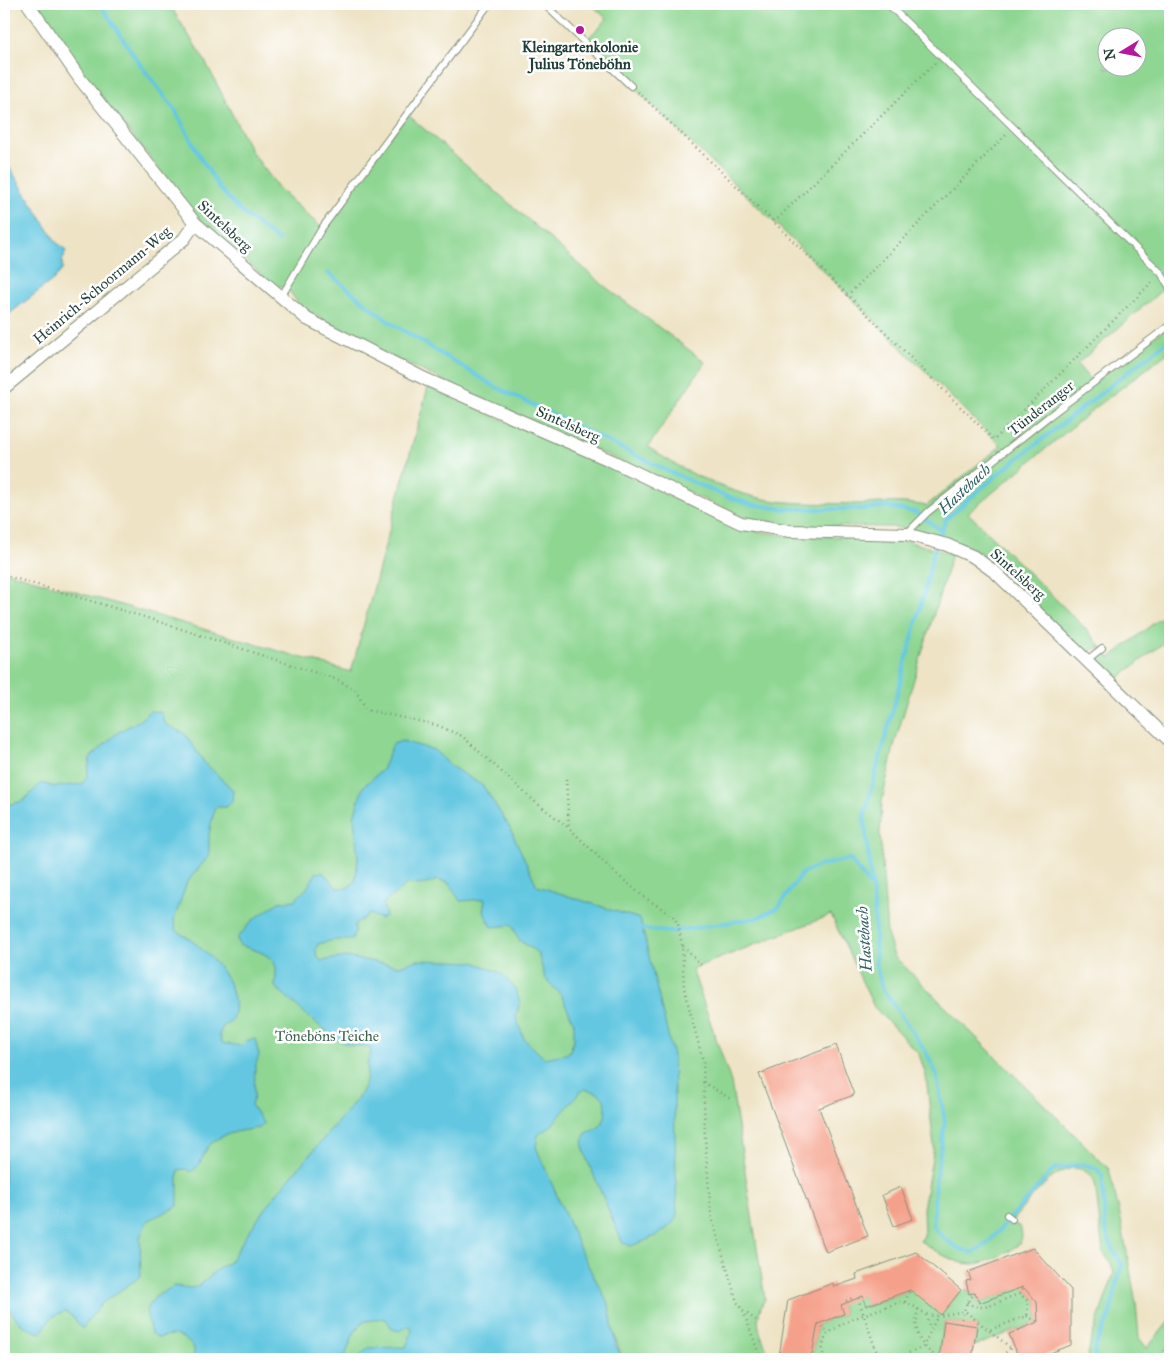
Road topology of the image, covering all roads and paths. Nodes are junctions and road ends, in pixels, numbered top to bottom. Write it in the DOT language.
graph roads {
  1 [pos="28,4"];
  2 [pos="489,4"];
  3 [pos="544,4"];
  4 [pos="888,4"];
  5 [pos="942,56"];
  6 [pos="631,86"];
  7 [pos="1014,127"];
  8 [pos="774,222"];
  9 [pos="195,223"];
  10 [pos="1161,273"];
  11 [pos="1170,288"];
  12 [pos="847,296"];
  13 [pos="280,298"];
  14 [pos="1170,325"];
  15 [pos="4,388"];
  16 [pos="906,534"];
  17 [pos="4,574"];
  18 [pos="1102,648"];
  19 [pos="1087,660"];
  20 [pos="1170,741"];
  21 [pos="566,779"];
  22 [pos="569,828"];
  23 [pos="682,945"];
  24 [pos="702,966"];
  25 [pos="703,1082"];
  26 [pos="732,1100"];
  27 [pos="1023,1287"];
  28 [pos="910,1290"];
  29 [pos="975,1293"];
  30 [pos="1020,1294"];
  31 [pos="846,1301"];
  32 [pos="905,1302"];
  33 [pos="967,1302"];
  34 [pos="918,1309"];
  35 [pos="743,1311"];
  36 [pos="963,1312"];
  37 [pos="924,1313"];
  38 [pos="864,1316"];
  39 [pos="937,1316"];
  40 [pos="1027,1316"];
  41 [pos="756,1320"];
  42 [pos="1038,1322"];
  43 [pos="818,1324"];
  44 [pos="960,1324"];
  45 [pos="989,1330"];
  46 [pos="829,1333"];
  47 [pos="930,1333"];
  48 [pos="1170,1344"];
  49 [pos="924,1347"];
  50 [pos="939,1358"];
  51 [pos="761,1359"];
  52 [pos="824,1359"];
  53 [pos="879,1359"];
  54 [pos="895,1359"];
  55 [pos="998,1359"];
  56 [pos="1158,1359"];
  1 -- 9 [label="street, Sintelsberg"];
  2 -- 13 [label="lane"];
  3 -- 6 [label="lane"];
  4 -- 5 [label="lane"];
  5 -- 7 [label="lane"];
  5 -- 8 [label="path"];
  6 -- 8 [label="path"];
  7 -- 10 [label="lane"];
  7 -- 12 [label="path"];
  8 -- 12 [label="path"];
  9 -- 13 [label="street, Sintelsberg"];
  9 -- 15 [label="street, Heinrich-Schoormann-Weg"];
  10 -- 11 [label="lane"];
  10 -- 12 [label="path"];
  13 -- 16 [label="street, Sintelsberg"];
  14 -- 16 [label="lane, Tünderanger"];
  16 -- 19 [label="street, Sintelsberg"];
  17 -- 22 [label="path"];
  18 -- 19 [label="lane"];
  19 -- 20 [label="street, Sintelsberg"];
  21 -- 22 [label="path"];
  22 -- 23 [label="path"];
  23 -- 24 [label="path"];
  23 -- 25 [label="path"];
  25 -- 26 [label="path"];
  25 -- 35 [label="path"];
  27 -- 30 [label="path"];
  28 -- 32 [label="path"];
  29 -- 33 [label="path"];
  30 -- 33 [label="path"];
  30 -- 40 [label="path"];
  31 -- 38 [label="path"];
  32 -- 34 [label="path"];
  32 -- 38 [label="path"];
  33 -- 36 [label="path"];
  34 -- 37 [label="path"];
  34 -- 49 [label="path"];
  35 -- 41 [label="path"];
  35 -- 51 [label="path"];
  36 -- 39 [label="path"];
  36 -- 44 [label="path"];
  36 -- 45 [label="path"];
  37 -- 39 [label="path"];
  37 -- 47 [label="path"];
  38 -- 46 [label="path"];
  38 -- 53 [label="path"];
  39 -- 47 [label="path"];
  40 -- 42 [label="path"];
  40 -- 45 [label="path"];
  43 -- 46 [label="path"];
  45 -- 55 [label="path"];
  46 -- 52 [label="path"];
  47 -- 49 [label="path"];
  48 -- 56 [label="path"];
  49 -- 50 [label="path"];
  49 -- 54 [label="path"];
}
